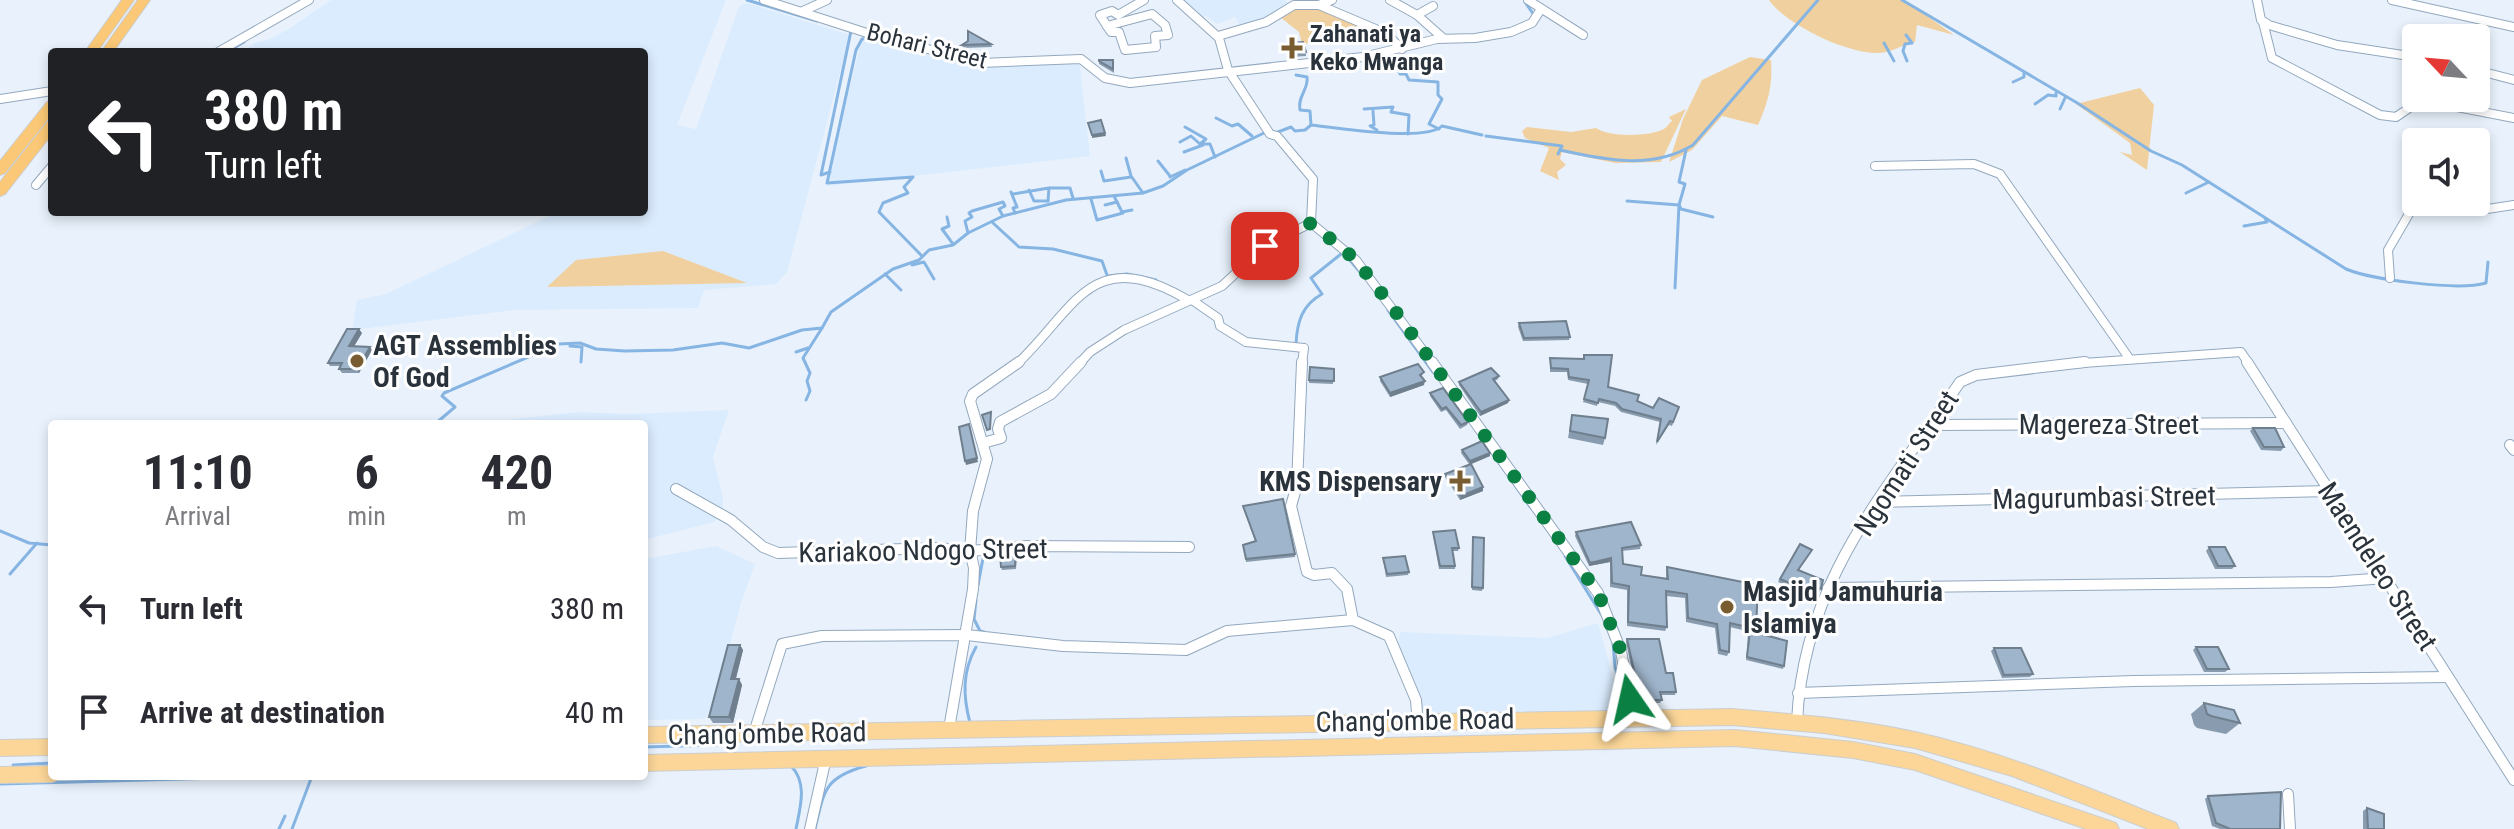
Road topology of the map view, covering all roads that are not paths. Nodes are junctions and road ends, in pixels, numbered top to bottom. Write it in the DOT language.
graph roads {
  1 [pos="128,0"];
  2 [pos="144,0"];
  3 [pos="309,0"];
  4 [pos="764,0"];
  5 [pos="827,0"];
  6 [pos="1144,0"];
  7 [pos="1177,0"];
  8 [pos="1332,0"];
  9 [pos="1390,0"];
  10 [pos="1528,0"];
  11 [pos="2257,0"];
  12 [pos="2392,0"];
  13 [pos="1319,5"];
  14 [pos="1433,6"];
  15 [pos="1541,9"];
  16 [pos="803,11"];
  17 [pos="1417,15"];
  18 [pos="2263,22"];
  19 [pos="1107,26"];
  20 [pos="2514,27"];
  21 [pos="1583,35"];
  22 [pos="1219,37"];
  23 [pos="1443,38"];
  24 [pos="94,48"];
  25 [pos="110,48"];
  26 [pos="225,48"];
  27 [pos="1402,49"];
  28 [pos="2402,55"];
  29 [pos="1228,70"];
  30 [pos="2490,74"];
  31 [pos="2514,80"];
  32 [pos="48,92"];
  33 [pos="0,99"];
  34 [pos="48,110"];
  35 [pos="2514,118"];
  36 [pos="48,130"];
  37 [pos="1875,166"];
  38 [pos="0,170"];
  39 [pos="48,171"];
  40 [pos="36,185"];
  41 [pos="0,191"];
  42 [pos="2514,205"];
  43 [pos="1311,223"];
  44 [pos="2390,278"];
  45 [pos="1190,300"];
  46 [pos="2241,352"];
  47 [pos="2129,358"];
  48 [pos="2286,423"];
  49 [pos="1932,425"];
  50 [pos="983,443"];
  51 [pos="676,489"];
  52 [pos="2330,491"];
  53 [pos="1877,502"];
  54 [pos="1189,547"];
  55 [pos="970,551"];
  56 [pos="2386,578"];
  57 [pos="1828,588"];
  58 [pos="1353,620"];
  59 [pos="967,635"];
  60 [pos="2448,677"];
  61 [pos="1798,693"];
  62 [pos="1417,713"];
  63 [pos="1633,716"];
  64 [pos="1797,722"];
  65 [pos="949,729"];
  66 [pos="754,733"];
  67 [pos="648,735"];
  68 [pos="48,747"];
  69 [pos="0,748"];
  70 [pos="827,757"];
  71 [pos="648,763"];
  72 [pos="48,774"];
  73 [pos="0,775"];
  74 [pos="2514,780"];
  75 [pos="2288,794"];
  76 [pos="810,829"];
  77 [pos="2110,829"];
  78 [pos="2170,829"];
  79 [pos="2290,829"];
  1 -- 24 [label="highway"];
  2 -- 25 [label="highway"];
  3 -- 26 [label="street"];
  4 -- 16 [label="street, Bohari Street"];
  5 -- 16 [label="street"];
  6 -- 19 [label="street"];
  7 -- 22 [label="street"];
  8 -- 13 [label="street"];
  9 -- 17 [label="street"];
  10 -- 15 [label="street"];
  11 -- 18 [label="street"];
  12 -- 20 [label="street"];
  13 -- 22 [label="street"];
  13 -- 27 [label="street"];
  14 -- 17 [label="street"];
  15 -- 21 [label="street"];
  15 -- 23 [label="street, Bohari Street"];
  16 -- 29 [label="street, Bohari Street"];
  17 -- 23 [label="street"];
  18 -- 28 [label="street"];
  18 -- 35 [label="street"];
  19 -- 19 [label="street"];
  22 -- 29 [label="street"];
  23 -- 27 [label="street, Bohari Street"];
  27 -- 29 [label="street, Bohari Street"];
  29 -- 43 [label="street"];
  30 -- 31 [label="street"];
  32 -- 33 [label="street"];
  34 -- 38 [label="highway"];
  36 -- 41 [label="highway"];
  37 -- 47 [label="street"];
  39 -- 40 [label="street"];
  42 -- 44 [label="street"];
  43 -- 45 [label="street"];
  43 -- 63 [label="street"];
  45 -- 50 [label="street"];
  45 -- 50 [label="street"];
  45 -- 58 [label="street"];
  46 -- 47 [label="street, Ngomati Street"];
  46 -- 48 [label="street, Maendeleo Street"];
  47 -- 49 [label="street, Ngomati Street"];
  48 -- 49 [label="street, Magereza Street"];
  48 -- 52 [label="street, Maendeleo Street"];
  49 -- 53 [label="street, Ngomati Street"];
  50 -- 55 [label="street"];
  51 -- 55 [label="street, Kariakoo Ndogo Street"];
  52 -- 53 [label="street, Magurumbasi Street"];
  52 -- 56 [label="street, Maendeleo Street"];
  53 -- 57 [label="street, Ngomati Street"];
  54 -- 55 [label="street, Kariakoo Ndogo Street"];
  55 -- 59 [label="street"];
  56 -- 57 [label="street"];
  56 -- 60 [label="street, Maendeleo Street"];
  57 -- 61 [label="street, Ngomati Street"];
  58 -- 59 [label="street"];
  58 -- 62 [label="street"];
  59 -- 65 [label="street"];
  59 -- 66 [label="street"];
  60 -- 61 [label="street"];
  60 -- 74 [label="street, Maendeleo Street"];
  61 -- 64 [label="street, Ngomati Street"];
  63 -- 64 [label="main road, Chang'ombe Road"];
  63 -- 65 [label="main road, Chang'ombe Road"];
  64 -- 78 [label="main road, Chang'ombe Road"];
  65 -- 66 [label="main road, Chang'ombe Road"];
  66 -- 67 [label="main road, Chang'ombe Road"];
  68 -- 69 [label="main road"];
  70 -- 71 [label="main road, Chang'ombe Road"];
  70 -- 76 [label="street"];
  70 -- 77 [label="main road, Chang'ombe Road"];
  72 -- 73 [label="main road"];
  75 -- 79 [label="street"];
}
